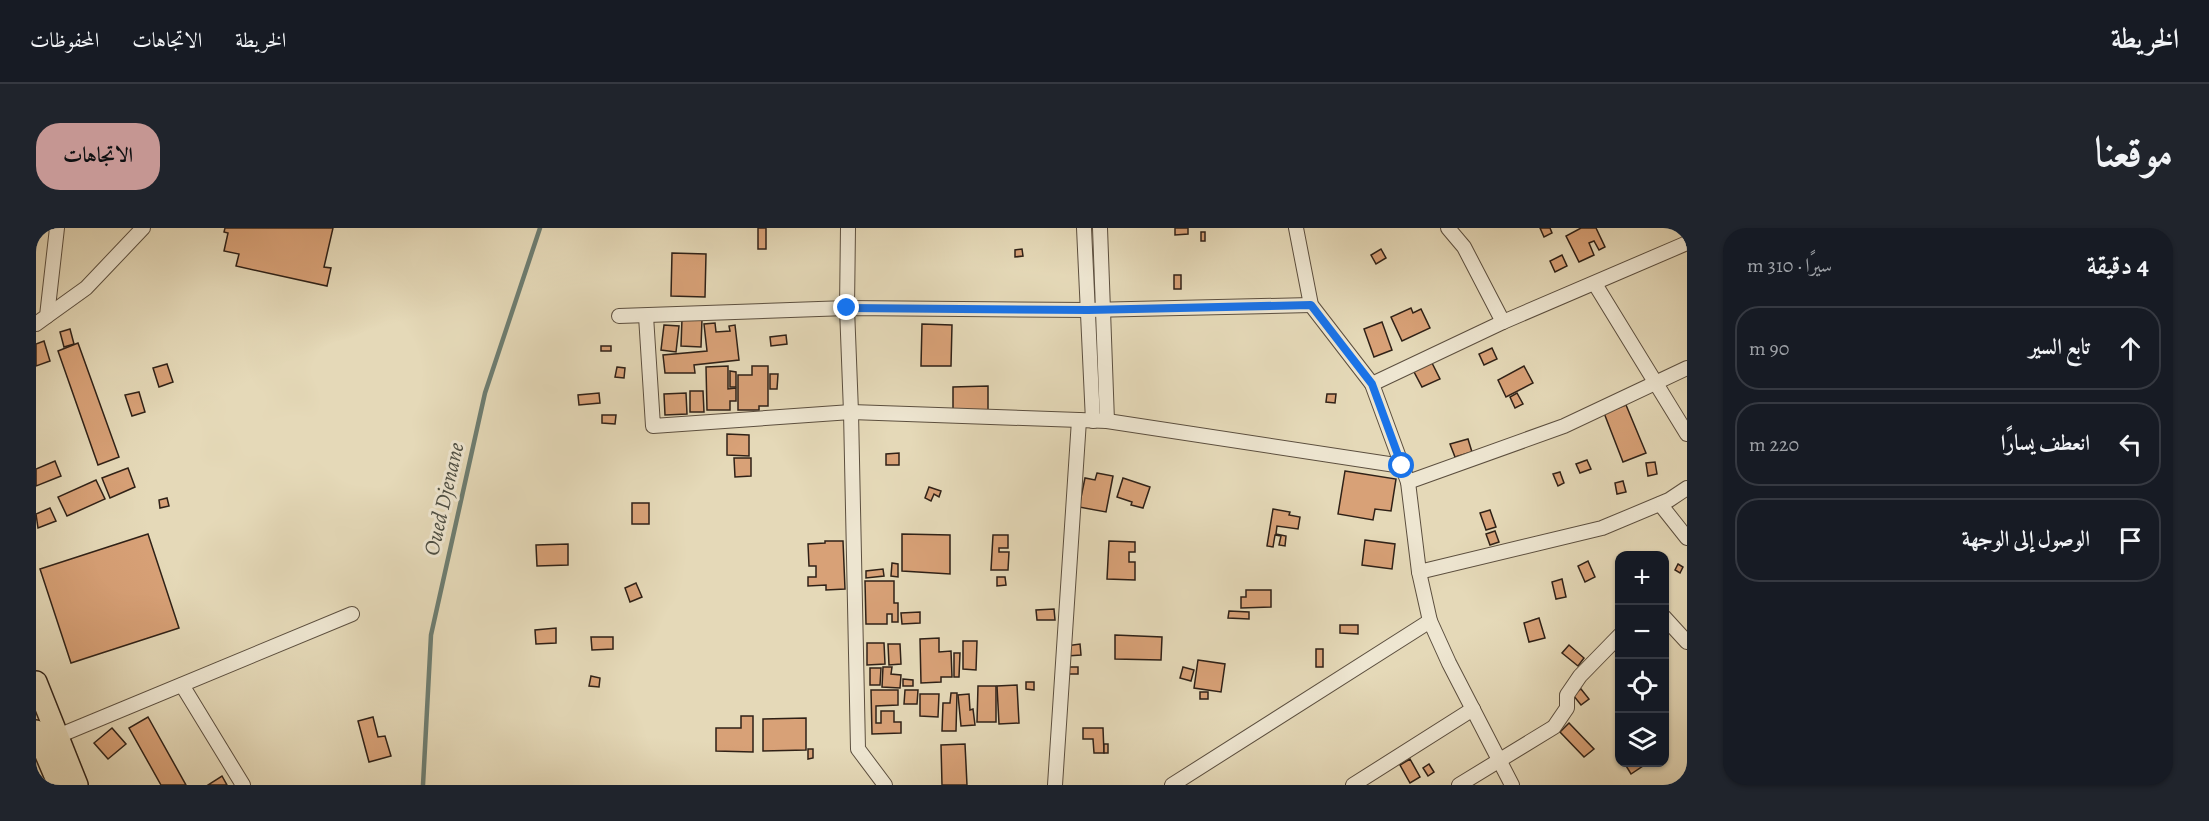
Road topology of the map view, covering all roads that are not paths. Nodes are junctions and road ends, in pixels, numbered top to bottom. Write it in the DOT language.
graph roads {
  1 [pos="57,228"];
  2 [pos="143,228"];
  3 [pos="848,228"];
  4 [pos="1084,228"];
  5 [pos="1100,228"];
  6 [pos="1296,228"];
  7 [pos="1448,228"];
  8 [pos="1687,243"];
  9 [pos="1595,284"];
  10 [pos="1311,305"];
  11 [pos="847,308"];
  12 [pos="1103,309"];
  13 [pos="1088,310"];
  14 [pos="619,316"];
  15 [pos="646,316"];
  16 [pos="42,320"];
  17 [pos="1503,322"];
  18 [pos="1687,368"];
  19 [pos="1372,384"];
  20 [pos="1655,384"];
  21 [pos="851,412"];
  22 [pos="1093,421"];
  23 [pos="1687,434"];
  24 [pos="1402,466"];
  25 [pos="1408,482"];
  26 [pos="1687,488"];
  27 [pos="1660,504"];
  28 [pos="1687,538"];
  29 [pos="1419,572"];
  30 [pos="352,614"];
  31 [pos="1430,621"];
  32 [pos="1669,622"];
  33 [pos="1615,640"];
  34 [pos="1687,642"];
  35 [pos="36,682"];
  36 [pos="182,685"];
  37 [pos="41,710"];
  38 [pos="1473,710"];
  39 [pos="36,731"];
  40 [pos="58,736"];
  41 [pos="1498,759"];
  42 [pos="59,785"];
  43 [pos="77,785"];
  44 [pos="243,785"];
  45 [pos="885,785"];
  46 [pos="1055,785"];
  47 [pos="1172,785"];
  48 [pos="1353,785"];
  49 [pos="1459,785"];
  50 [pos="1512,785"];
  1 -- 16 [label="street"];
  2 -- 16 [label="street"];
  3 -- 11 [label="street"];
  4 -- 13 [label="street"];
  5 -- 12 [label="street"];
  6 -- 10 [label="street"];
  7 -- 17 [label="street"];
  8 -- 9 [label="street"];
  9 -- 17 [label="street"];
  9 -- 20 [label="street"];
  10 -- 12 [label="street"];
  10 -- 19 [label="street"];
  11 -- 13 [label="street"];
  11 -- 15 [label="street"];
  11 -- 21 [label="street"];
  12 -- 13 [label="street"];
  12 -- 22 [label="street"];
  13 -- 22 [label="street"];
  14 -- 15 [label="street"];
  15 -- 21 [label="street"];
  17 -- 19 [label="street"];
  18 -- 20 [label="street"];
  19 -- 24 [label="street"];
  20 -- 23 [label="street"];
  20 -- 25 [label="street"];
  21 -- 22 [label="street"];
  21 -- 45 [label="street"];
  22 -- 24 [label="street"];
  22 -- 46 [label="street"];
  24 -- 25 [label="street"];
  25 -- 29 [label="street"];
  26 -- 27 [label="street"];
  27 -- 28 [label="street"];
  27 -- 29 [label="street"];
  29 -- 31 [label="street"];
  30 -- 36 [label="street"];
  31 -- 38 [label="street"];
  31 -- 47 [label="street"];
  32 -- 34 [label="street"];
  33 -- 41 [label="street"];
  35 -- 37 [label="main road"];
  36 -- 40 [label="street"];
  36 -- 44 [label="street"];
  37 -- 40 [label="main road"];
  38 -- 41 [label="street"];
  38 -- 48 [label="street"];
  39 -- 42 [label="main road"];
  40 -- 43 [label="main road"];
  41 -- 49 [label="street"];
  41 -- 50 [label="street"];
}
